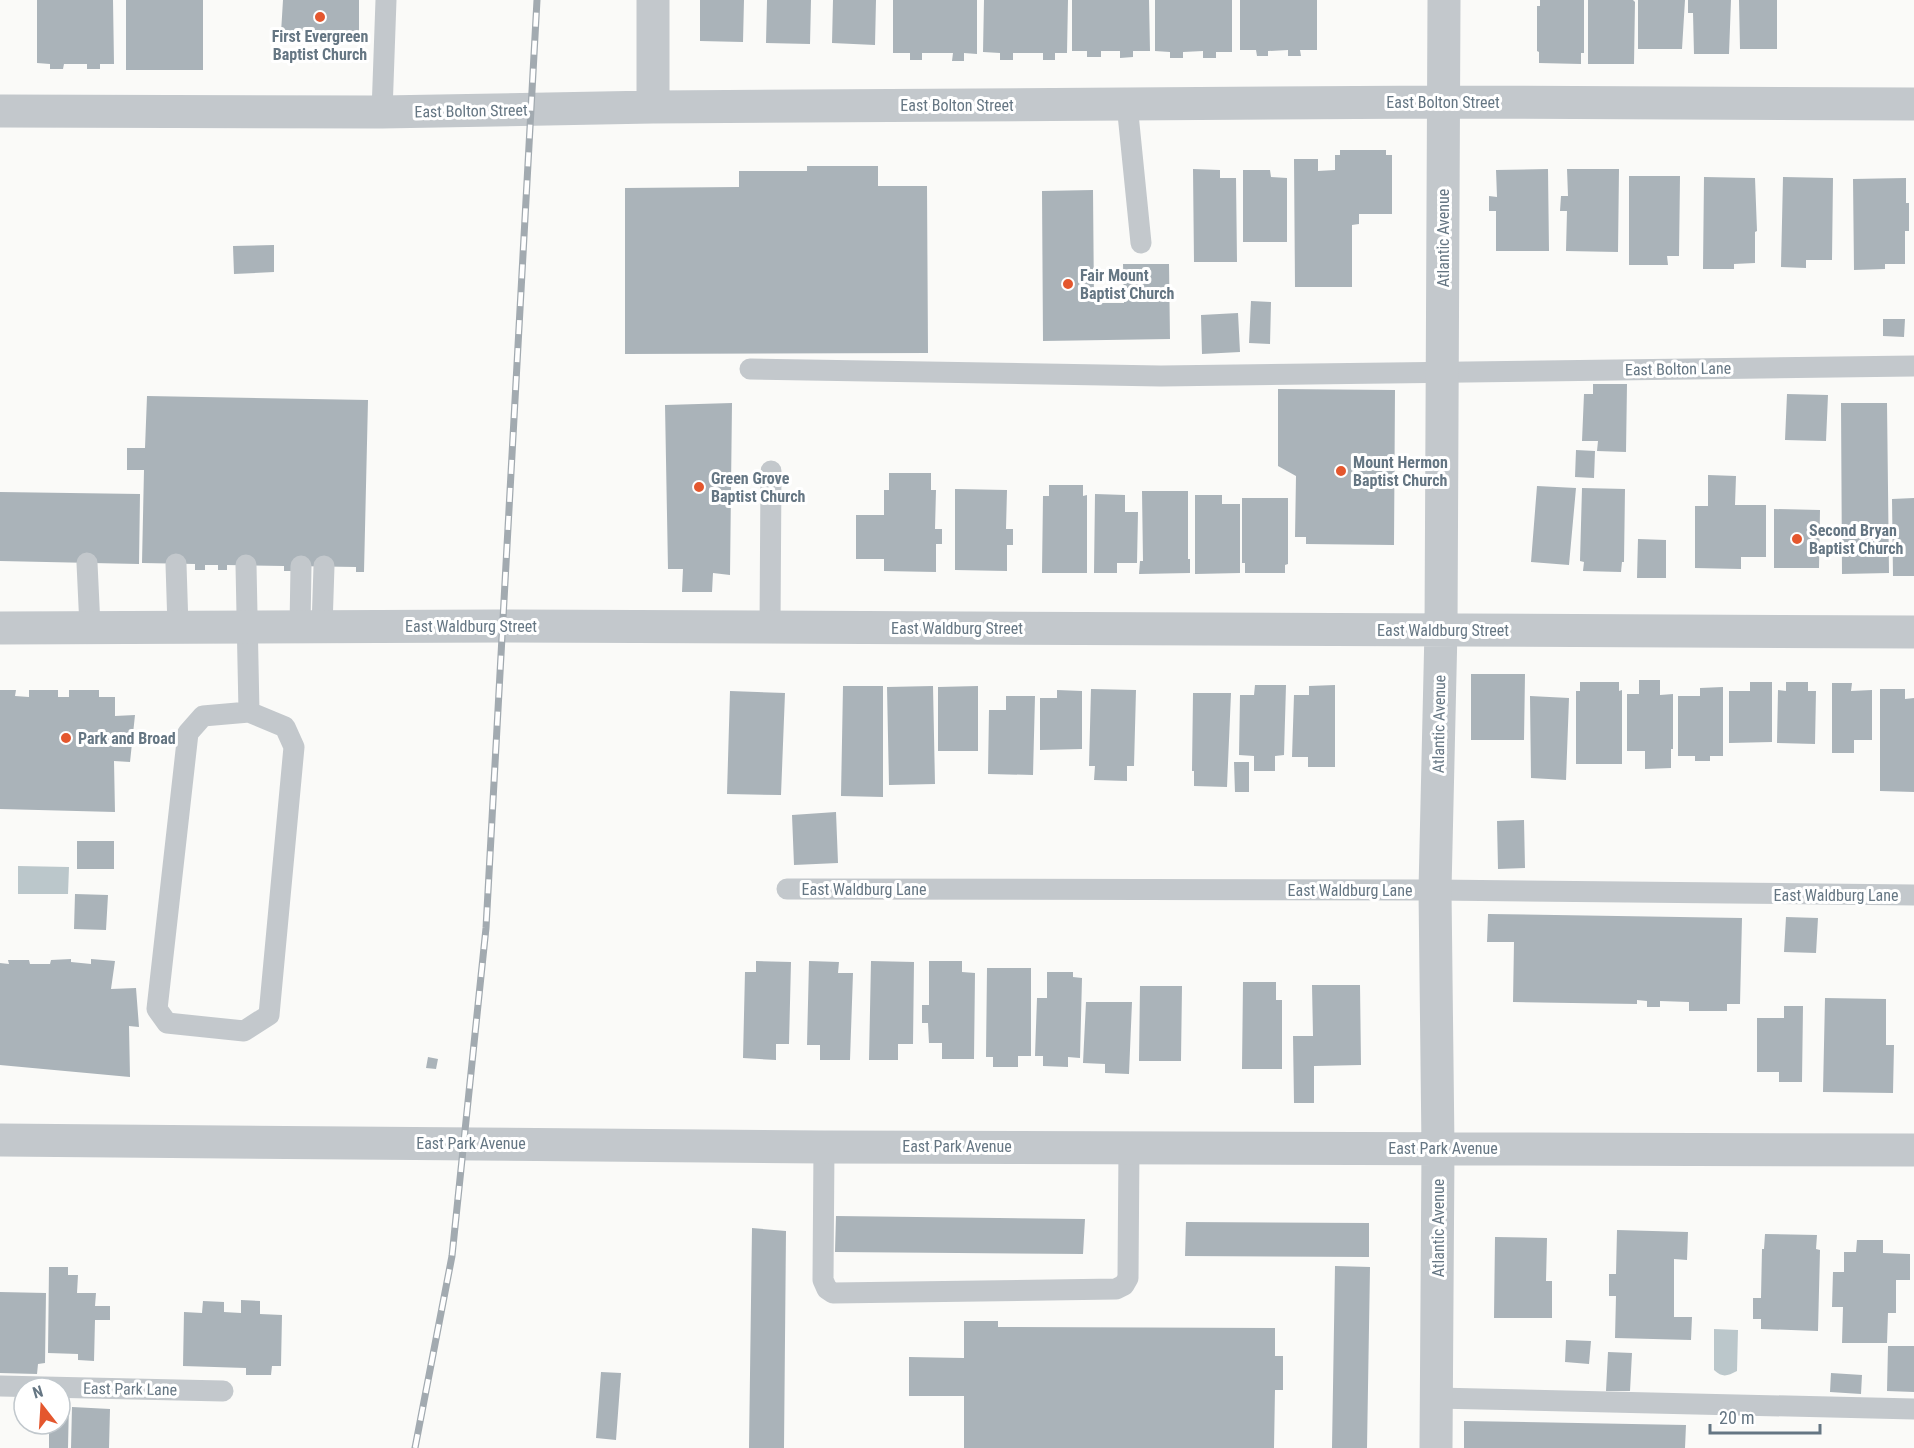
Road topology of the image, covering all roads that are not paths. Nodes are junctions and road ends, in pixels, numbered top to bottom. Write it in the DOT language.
graph roads {
  1 [pos="386,0"];
  2 [pos="653,0"];
  3 [pos="1444,0"];
  4 [pos="1443,102"];
  5 [pos="1127,104"];
  6 [pos="1914,104"];
  7 [pos="653,107"];
  8 [pos="0,111"];
  9 [pos="382,112"];
  10 [pos="1141,243"];
  11 [pos="1914,366"];
  12 [pos="750,369"];
  13 [pos="1442,371"];
  14 [pos="771,471"];
  15 [pos="87,563"];
  16 [pos="176,564"];
  17 [pos="246,565"];
  18 [pos="302,566"];
  19 [pos="324,566"];
  20 [pos="90,627"];
  21 [pos="178,627"];
  22 [pos="247,627"];
  23 [pos="311,627"];
  24 [pos="770,627"];
  25 [pos="0,628"];
  26 [pos="1441,630"];
  27 [pos="1914,632"];
  28 [pos="249,712"];
  29 [pos="787,889"];
  30 [pos="1435,890"];
  31 [pos="1914,895"];
  32 [pos="0,1140"];
  33 [pos="1129,1146"];
  34 [pos="824,1147"];
  35 [pos="1438,1148"];
  36 [pos="1914,1150"];
  37 [pos="0,1386"];
  38 [pos="223,1391"];
  39 [pos="1437,1398"];
  40 [pos="1914,1409"];
  41 [pos="1436,1448"];
  1 -- 9 [label="lane"];
  2 -- 7 [label="street"];
  3 -- 4 [label="street, Atlantic Avenue"];
  4 -- 5 [label="street, East Bolton Street"];
  4 -- 6 [label="street, East Bolton Street"];
  4 -- 13 [label="street, Atlantic Avenue"];
  5 -- 7 [label="street, East Bolton Street"];
  5 -- 10 [label="lane"];
  7 -- 9 [label="street, East Bolton Street"];
  8 -- 9 [label="street, East Bolton Street"];
  11 -- 13 [label="lane, East Bolton Lane"];
  12 -- 13 [label="lane, East Bolton Lane"];
  13 -- 26 [label="street, Atlantic Avenue"];
  14 -- 24 [label="lane"];
  15 -- 20 [label="lane"];
  16 -- 21 [label="lane"];
  17 -- 22 [label="lane"];
  18 -- 23 [label="lane"];
  19 -- 23 [label="lane"];
  20 -- 21 [label="street, East Waldburg Street"];
  20 -- 25 [label="street, East Waldburg Street"];
  21 -- 22 [label="street, East Waldburg Street"];
  22 -- 23 [label="street, East Waldburg Street"];
  22 -- 28 [label="lane"];
  23 -- 24 [label="street, East Waldburg Street"];
  24 -- 26 [label="street, East Waldburg Street"];
  26 -- 27 [label="street, East Waldburg Street"];
  26 -- 30 [label="street, Atlantic Avenue"];
  28 -- 28 [label="lane"];
  29 -- 30 [label="lane, East Waldburg Lane"];
  30 -- 31 [label="lane, East Waldburg Lane"];
  30 -- 35 [label="street, Atlantic Avenue"];
  32 -- 34 [label="street, East Park Avenue"];
  33 -- 34 [label="street, East Park Avenue"];
  33 -- 34 [label="lane"];
  33 -- 35 [label="street, East Park Avenue"];
  35 -- 36 [label="street, East Park Avenue"];
  35 -- 39 [label="street, Atlantic Avenue"];
  37 -- 38 [label="lane, East Park Lane"];
  39 -- 40 [label="lane"];
  39 -- 41 [label="street, Atlantic Avenue"];
}
